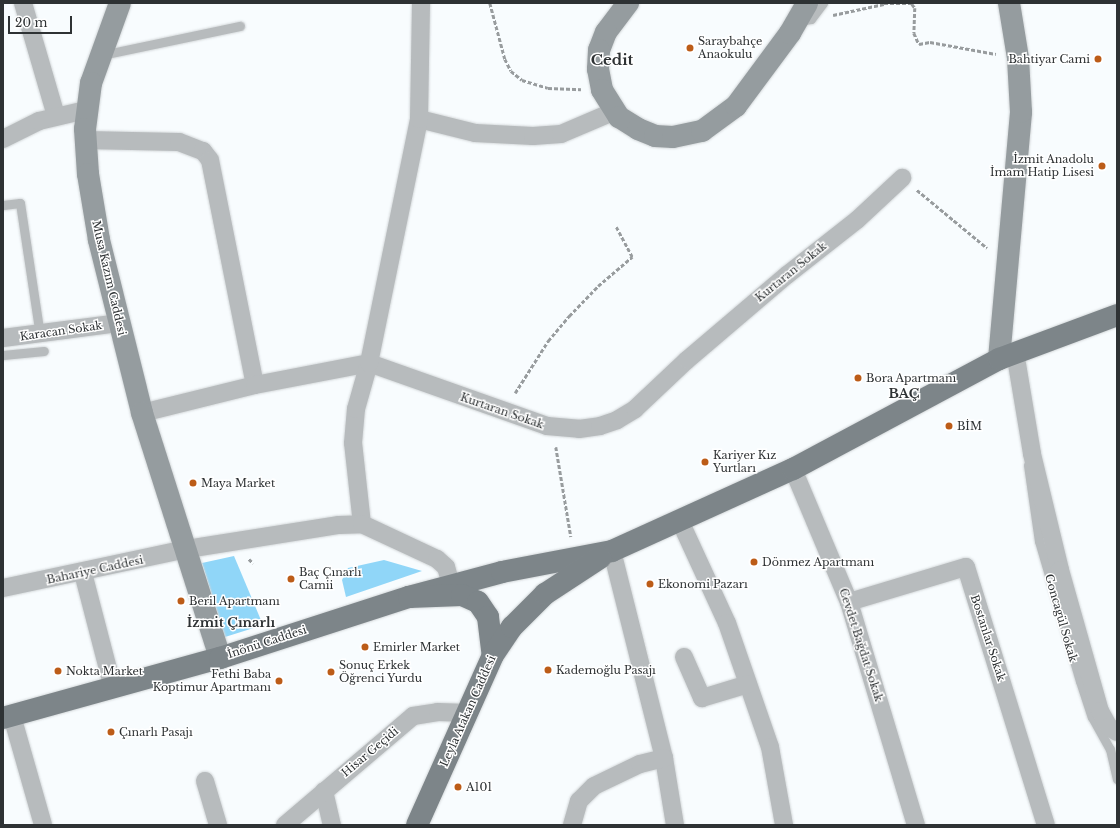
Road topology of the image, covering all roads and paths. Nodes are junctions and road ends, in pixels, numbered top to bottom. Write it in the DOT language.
graph roads {
  1 [pos="23,3"];
  2 [pos="120,3"];
  3 [pos="421,3"];
  4 [pos="490,3"];
  5 [pos="628,3"];
  6 [pos="823,3"];
  7 [pos="1009,3"];
  8 [pos="805,15"];
  9 [pos="240,26"];
  10 [pos="99,55"];
  11 [pos="1018,58"];
  12 [pos="602,90"];
  13 [pos="86,110"];
  14 [pos="615,111"];
  15 [pos="56,116"];
  16 [pos="419,120"];
  17 [pos="3,139"];
  18 [pos="85,140"];
  19 [pos="902,178"];
  20 [pos="3,205"];
  21 [pos="616,226"];
  22 [pos="1008,266"];
  23 [pos="1117,318"];
  24 [pos="118,323"];
  25 [pos="3,338"];
  26 [pos="42,343"];
  27 [pos="3,355"];
  28 [pos="1007,355"];
  29 [pos="369,363"];
  30 [pos="255,385"];
  31 [pos="142,412"];
  32 [pos="504,412"];
  33 [pos="552,427"];
  34 [pos="1032,450"];
  35 [pos="793,469"];
  36 [pos="680,521"];
  37 [pos="362,524"];
  38 [pos="572,542"];
  39 [pos="187,549"];
  40 [pos="612,551"];
  41 [pos="83,573"];
  42 [pos="451,585"];
  43 [pos="3,588"];
  44 [pos="409,597"];
  45 [pos="849,602"];
  46 [pos="493,655"];
  47 [pos="684,657"];
  48 [pos="220,658"];
  49 [pos="748,684"];
  50 [pos="113,688"];
  51 [pos="468,713"];
  52 [pos="8,717"];
  53 [pos="1117,732"];
  54 [pos="664,758"];
  55 [pos="1117,779"];
  56 [pos="205,781"];
  57 [pos="324,791"];
  58 [pos="43,825"];
  59 [pos="218,825"];
  60 [pos="286,825"];
  61 [pos="332,825"];
  62 [pos="417,825"];
  63 [pos="572,825"];
  64 [pos="675,825"];
  65 [pos="784,825"];
  66 [pos="916,825"];
  67 [pos="1046,825"];
  1 -- 15 [label="street"];
  2 -- 10 [label="main road, Musa Kazım Caddesi"];
  3 -- 16 [label="street"];
  4 -- 12 [label="path"];
  5 -- 12 [label="main road"];
  6 -- 8 [label="lane"];
  7 -- 11 [label="main road"];
  8 -- 11 [label="path"];
  8 -- 14 [label="main road"];
  9 -- 10 [label="lane"];
  10 -- 13 [label="main road, Musa Kazım Caddesi"];
  11 -- 22 [label="main road"];
  12 -- 14 [label="main road"];
  13 -- 15 [label="street"];
  13 -- 18 [label="main road, Musa Kazım Caddesi"];
  14 -- 16 [label="street"];
  15 -- 17 [label="street"];
  16 -- 29 [label="street"];
  18 -- 24 [label="main road, Musa Kazım Caddesi"];
  18 -- 30 [label="street"];
  19 -- 22 [label="path"];
  19 -- 33 [label="street, Kurtaran Sokak"];
  20 -- 26 [label="lane"];
  21 -- 32 [label="path"];
  22 -- 28 [label="main road"];
  23 -- 28 [label="main road"];
  24 -- 26 [label="street, Karacan Sokak"];
  24 -- 31 [label="main road, Musa Kazım Caddesi"];
  25 -- 26 [label="street, Karacan Sokak"];
  26 -- 27 [label="lane"];
  28 -- 34 [label="street, Goncagül Sokak"];
  28 -- 35 [label="main road"];
  29 -- 30 [label="street"];
  29 -- 32 [label="street, Kurtaran Sokak"];
  29 -- 37 [label="street"];
  30 -- 31 [label="street"];
  31 -- 39 [label="main road, Musa Kazım Caddesi"];
  32 -- 33 [label="street, Kurtaran Sokak"];
  33 -- 38 [label="path"];
  34 -- 53 [label="street, Goncagül Sokak"];
  34 -- 55 [label="lane, Goncagül Sokak"];
  35 -- 36 [label="main road"];
  35 -- 45 [label="street, Cevdet Bağdat Sokak"];
  36 -- 40 [label="main road"];
  36 -- 49 [label="street"];
  37 -- 39 [label="street, Bahariye Caddesi"];
  37 -- 42 [label="street"];
  39 -- 41 [label="street, Bahariye Caddesi"];
  39 -- 48 [label="main road, Musa Kazım Caddesi"];
  40 -- 42 [label="main road"];
  40 -- 46 [label="main road, Leyla Atakan Caddesi"];
  40 -- 54 [label="street"];
  41 -- 43 [label="street, Bahariye Caddesi"];
  41 -- 50 [label="street"];
  42 -- 44 [label="main road"];
  44 -- 46 [label="main road, İnönü Caddesi"];
  44 -- 48 [label="main road, İnönü Caddesi"];
  45 -- 66 [label="street, Cevdet Bağdat Sokak"];
  45 -- 67 [label="street, Bostanlar Sokak"];
  46 -- 51 [label="main road, Leyla Atakan Caddesi"];
  47 -- 49 [label="street"];
  48 -- 50 [label="main road, İnönü Caddesi"];
  49 -- 65 [label="street"];
  50 -- 52 [label="main road, İnönü Caddesi"];
  51 -- 57 [label="street, Hisar Geçidi"];
  51 -- 62 [label="main road, Leyla Atakan Caddesi"];
  52 -- 58 [label="street"];
  54 -- 63 [label="street"];
  54 -- 64 [label="street"];
  56 -- 59 [label="street"];
  57 -- 60 [label="street, Hisar Geçidi"];
  57 -- 61 [label="street"];
}
